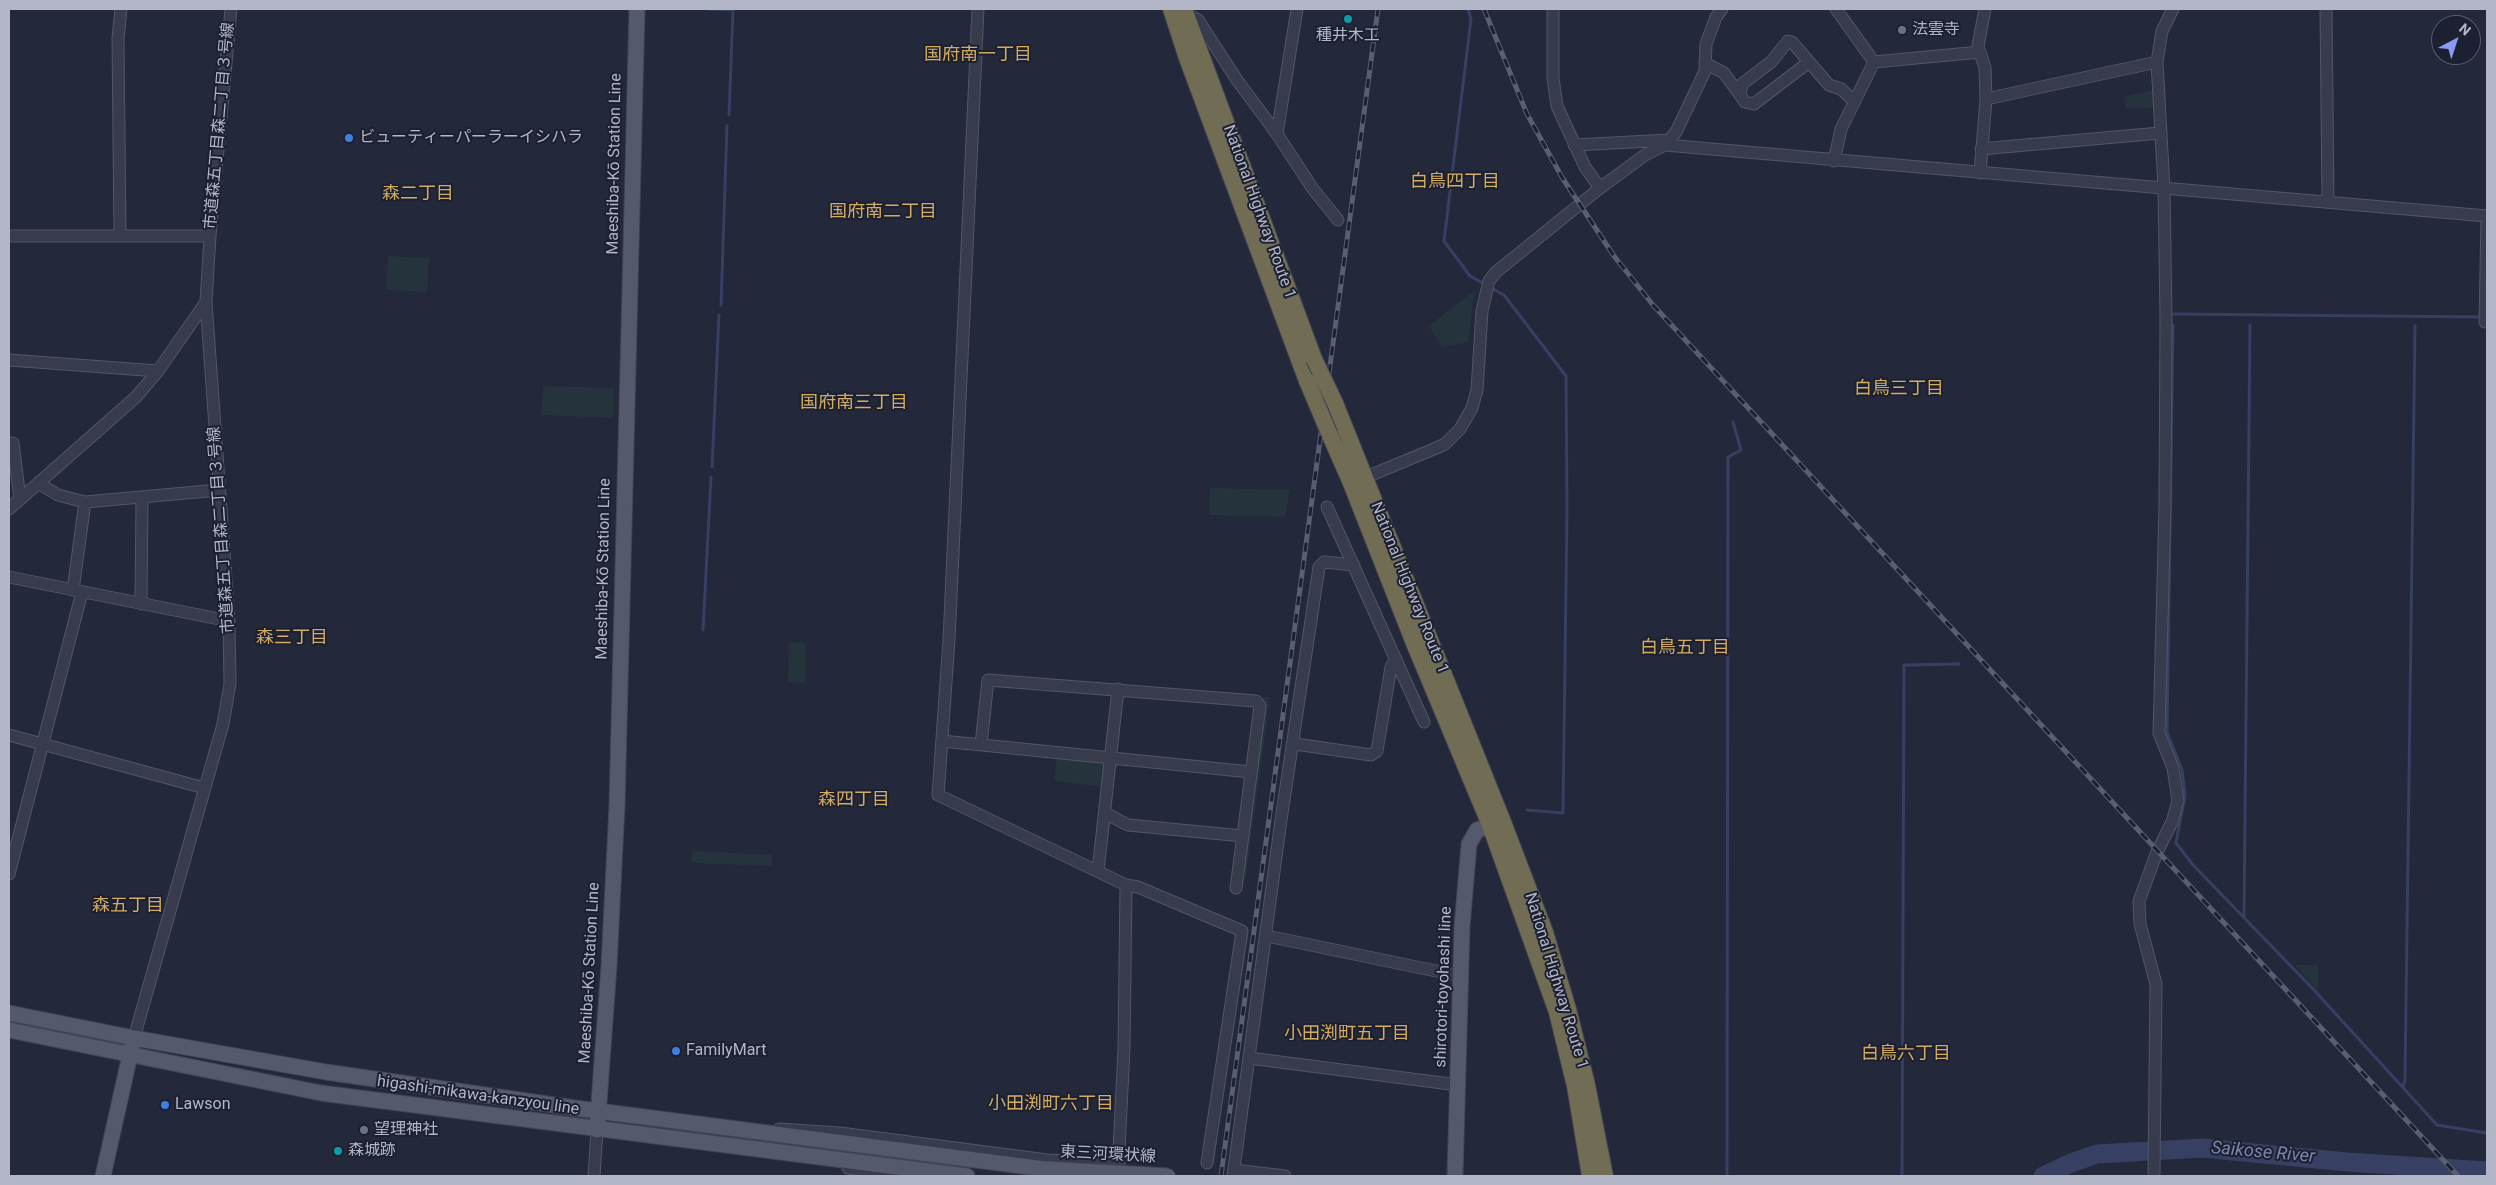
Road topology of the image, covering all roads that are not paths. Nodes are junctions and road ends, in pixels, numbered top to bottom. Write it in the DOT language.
graph roads {
  1 [pos="121,9"];
  2 [pos="231,9"];
  3 [pos="636,9"];
  4 [pos="978,9"];
  5 [pos="1297,9"];
  6 [pos="1553,9"];
  7 [pos="1722,9"];
  8 [pos="1836,9"];
  9 [pos="1985,9"];
  10 [pos="2174,9"];
  11 [pos="2326,9"];
  12 [pos="1180,10"];
  13 [pos="1980,52"];
  14 [pos="1809,62"];
  15 [pos="1874,62"];
  16 [pos="2157,62"];
  17 [pos="1705,63"];
  18 [pos="1740,95"];
  19 [pos="1986,99"];
  20 [pos="1854,101"];
  21 [pos="2160,133"];
  22 [pos="1277,134"];
  23 [pos="1668,143"];
  24 [pos="1574,145"];
  25 [pos="1982,149"];
  26 [pos="1834,160"];
  27 [pos="1980,173"];
  28 [pos="1600,188"];
  29 [pos="2164,188"];
  30 [pos="2328,201"];
  31 [pos="2487,216"];
  32 [pos="1338,220"];
  33 [pos="9,236"];
  34 [pos="120,236"];
  35 [pos="210,236"];
  36 [pos="206,302"];
  37 [pos="2485,322"];
  38 [pos="9,360"];
  39 [pos="158,371"];
  40 [pos="9,443"];
  41 [pos="1359,480"];
  42 [pos="38,483"];
  43 [pos="219,490"];
  44 [pos="142,498"];
  45 [pos="85,502"];
  46 [pos="13,504"];
  47 [pos="1326,507"];
  48 [pos="1354,565"];
  49 [pos="9,577"];
  50 [pos="77,591"];
  51 [pos="141,604"];
  52 [pos="229,621"];
  53 [pos="1396,659"];
  54 [pos="1118,690"];
  55 [pos="1424,722"];
  56 [pos="9,735"];
  57 [pos="942,741"];
  58 [pos="43,744"];
  59 [pos="1295,744"];
  60 [pos="981,745"];
  61 [pos="1110,758"];
  62 [pos="1251,772"];
  63 [pos="205,786"];
  64 [pos="1105,813"];
  65 [pos="1497,824"];
  66 [pos="1243,836"];
  67 [pos="1098,871"];
  68 [pos="9,874"];
  69 [pos="1126,885"];
  70 [pos="1236,888"];
  71 [pos="1267,936"];
  72 [pos="1460,976"];
  73 [pos="9,1013"];
  74 [pos="9,1030"];
  75 [pos="134,1038"];
  76 [pos="130,1054"];
  77 [pos="1249,1058"];
  78 [pos="1458,1085"];
  79 [pos="599,1110"];
  80 [pos="597,1130"];
  81 [pos="757,1130"];
  82 [pos="874,1148"];
  83 [pos="1207,1163"];
  84 [pos="947,1164"];
  85 [pos="1118,1164"];
  86 [pos="1045,1169"];
  87 [pos="874,1171"];
  88 [pos="1233,1173"];
  89 [pos="104,1176"];
  90 [pos="594,1176"];
  91 [pos="910,1176"];
  92 [pos="967,1176"];
  93 [pos="1021,1176"];
  94 [pos="1118,1176"];
  95 [pos="1168,1176"];
  96 [pos="1285,1176"];
  97 [pos="1455,1176"];
  98 [pos="1590,1176"];
  99 [pos="1605,1176"];
  100 [pos="2154,1176"];
  1 -- 34 [label="street"];
  2 -- 35 [label="street, 市道森五丁目森二丁目３号線"];
  3 -- 79 [label="main road, Maeshiba-Kō Station Line"];
  4 -- 57 [label="street"];
  5 -- 22 [label="street"];
  6 -- 24 [label="street"];
  7 -- 17 [label="street"];
  8 -- 15 [label="street"];
  9 -- 13 [label="street"];
  10 -- 16 [label="street"];
  11 -- 30 [label="street"];
  12 -- 22 [label="street"];
  12 -- 41 [label="highway, National Highway Route 1, bridge"];
  12 -- 41 [label="highway, National Highway Route 1, bridge"];
  13 -- 15 [label="street"];
  13 -- 19 [label="street"];
  14 -- 18 [label="street"];
  14 -- 18 [label="street"];
  14 -- 20 [label="street"];
  15 -- 20 [label="street"];
  16 -- 19 [label="street"];
  16 -- 21 [label="street"];
  17 -- 18 [label="street"];
  17 -- 23 [label="street"];
  19 -- 25 [label="street"];
  20 -- 26 [label="street"];
  21 -- 25 [label="street"];
  21 -- 29 [label="street"];
  22 -- 32 [label="street"];
  23 -- 24 [label="street"];
  23 -- 26 [label="street"];
  23 -- 28 [label="street"];
  24 -- 28 [label="street"];
  25 -- 27 [label="street"];
  26 -- 27 [label="street"];
  27 -- 29 [label="street"];
  28 -- 41 [label="street"];
  29 -- 30 [label="street"];
  29 -- 100 [label="street"];
  30 -- 31 [label="street"];
  31 -- 37 [label="street"];
  33 -- 34 [label="street"];
  34 -- 35 [label="street"];
  35 -- 36 [label="street, 市道森五丁目森二丁目３号線"];
  36 -- 39 [label="street"];
  36 -- 43 [label="street, 市道森五丁目森二丁目３号線"];
  38 -- 39 [label="street"];
  39 -- 42 [label="street"];
  40 -- 46 [label="street"];
  41 -- 65 [label="highway, National Highway Route 1"];
  42 -- 45 [label="street"];
  42 -- 46 [label="street"];
  43 -- 44 [label="street"];
  43 -- 52 [label="street, 市道森五丁目森二丁目３号線"];
  44 -- 45 [label="street"];
  44 -- 51 [label="street"];
  45 -- 50 [label="street"];
  47 -- 48 [label="street"];
  48 -- 53 [label="street"];
  48 -- 59 [label="street"];
  49 -- 50 [label="street"];
  50 -- 51 [label="street"];
  50 -- 58 [label="street"];
  51 -- 52 [label="street"];
  52 -- 63 [label="street, 市道森五丁目森二丁目３号線"];
  53 -- 55 [label="street"];
  53 -- 59 [label="street"];
  54 -- 60 [label="street"];
  54 -- 61 [label="street"];
  54 -- 62 [label="street"];
  56 -- 58 [label="street"];
  57 -- 60 [label="street"];
  57 -- 67 [label="street"];
  58 -- 63 [label="street"];
  58 -- 68 [label="street"];
  59 -- 71 [label="street"];
  60 -- 61 [label="street"];
  61 -- 62 [label="street"];
  61 -- 64 [label="street"];
  62 -- 66 [label="street"];
  63 -- 75 [label="street, 市道森五丁目森二丁目３号線"];
  64 -- 66 [label="street"];
  64 -- 67 [label="street"];
  65 -- 72 [label="main road, shirotori-toyohashi line"];
  65 -- 98 [label="highway, National Highway Route 1"];
  65 -- 99 [label="highway, National Highway Route 1"];
  66 -- 70 [label="street"];
  67 -- 69 [label="street"];
  69 -- 83 [label="street"];
  69 -- 85 [label="street"];
  71 -- 72 [label="street"];
  71 -- 77 [label="street"];
  72 -- 78 [label="main road, shirotori-toyohashi line"];
  73 -- 75 [label="main road, higashi-mikawa-kanzyou line"];
  74 -- 76 [label="main road, higashi-mikawa-kanzyou line"];
  75 -- 76 [label="main road"];
  75 -- 79 [label="main road, higashi-mikawa-kanzyou line"];
  76 -- 80 [label="main road, higashi-mikawa-kanzyou line"];
  76 -- 89 [label="main road"];
  77 -- 78 [label="street"];
  77 -- 88 [label="street"];
  78 -- 97 [label="main road, shirotori-toyohashi line"];
  79 -- 80 [label="main road, Maeshiba-Kō Station Line"];
  79 -- 81 [label="main road, higashi-mikawa-kanzyou line"];
  80 -- 87 [label="main road, higashi-mikawa-kanzyou line"];
  80 -- 90 [label="street"];
  81 -- 82 [label="main road, higashi-mikawa-kanzyou line"];
  81 -- 85 [label="street"];
  82 -- 84 [label="main road, higashi-mikawa-kanzyou line"];
  82 -- 86 [label="main road, higashi-mikawa-kanzyou line"];
  84 -- 87 [label="main road, higashi-mikawa-kanzyou line"];
  84 -- 93 [label="main road, higashi-mikawa-kanzyou line"];
  85 -- 94 [label="street"];
  86 -- 95 [label="main road, 東三河環状線, bridge"];
  87 -- 91 [label="street"];
  87 -- 92 [label="main road"];
  88 -- 96 [label="street"];
}
